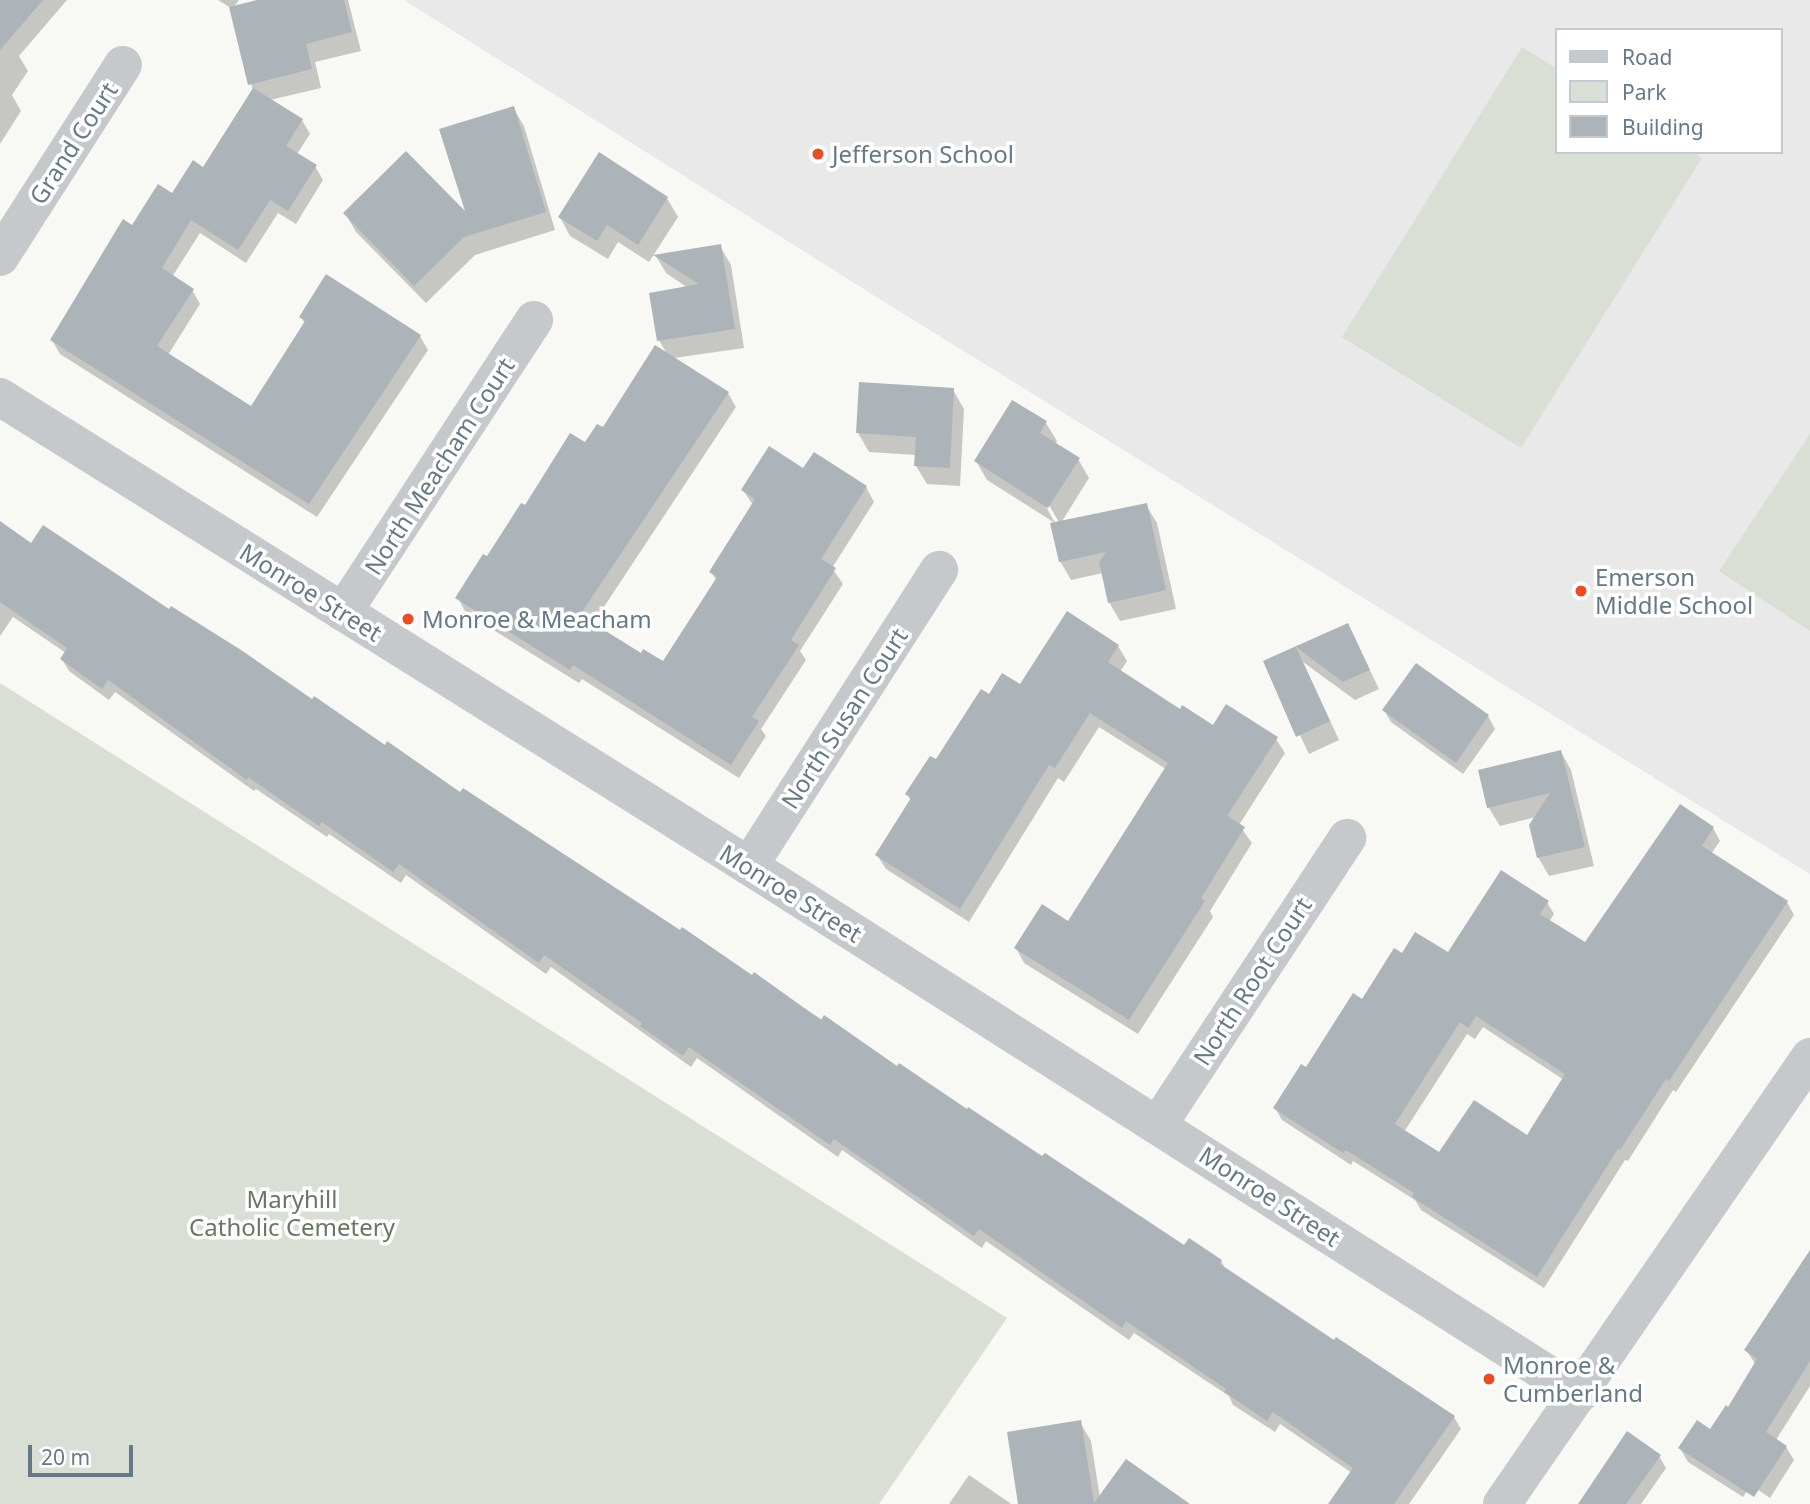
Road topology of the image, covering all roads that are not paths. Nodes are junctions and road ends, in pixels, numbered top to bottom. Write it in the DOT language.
graph roads {
  1 [pos="123,65"];
  2 [pos="0,257"];
  3 [pos="534,320"];
  4 [pos="0,397"];
  5 [pos="939,570"];
  6 [pos="343,612"];
  7 [pos="1347,838"];
  8 [pos="749,866"];
  9 [pos="1810,1057"];
  10 [pos="1158,1125"];
  11 [pos="1579,1394"];
  12 [pos="1502,1504"];
  1 -- 2 [label="street, Grand Court"];
  3 -- 6 [label="street, North Meacham Court"];
  4 -- 6 [label="street, Monroe Street"];
  5 -- 8 [label="street, North Susan Court"];
  6 -- 8 [label="street, Monroe Street"];
  7 -- 10 [label="street, North Root Court"];
  8 -- 10 [label="street, Monroe Street"];
  9 -- 11 [label="street"];
  10 -- 11 [label="street, Monroe Street"];
  11 -- 12 [label="street"];
}
